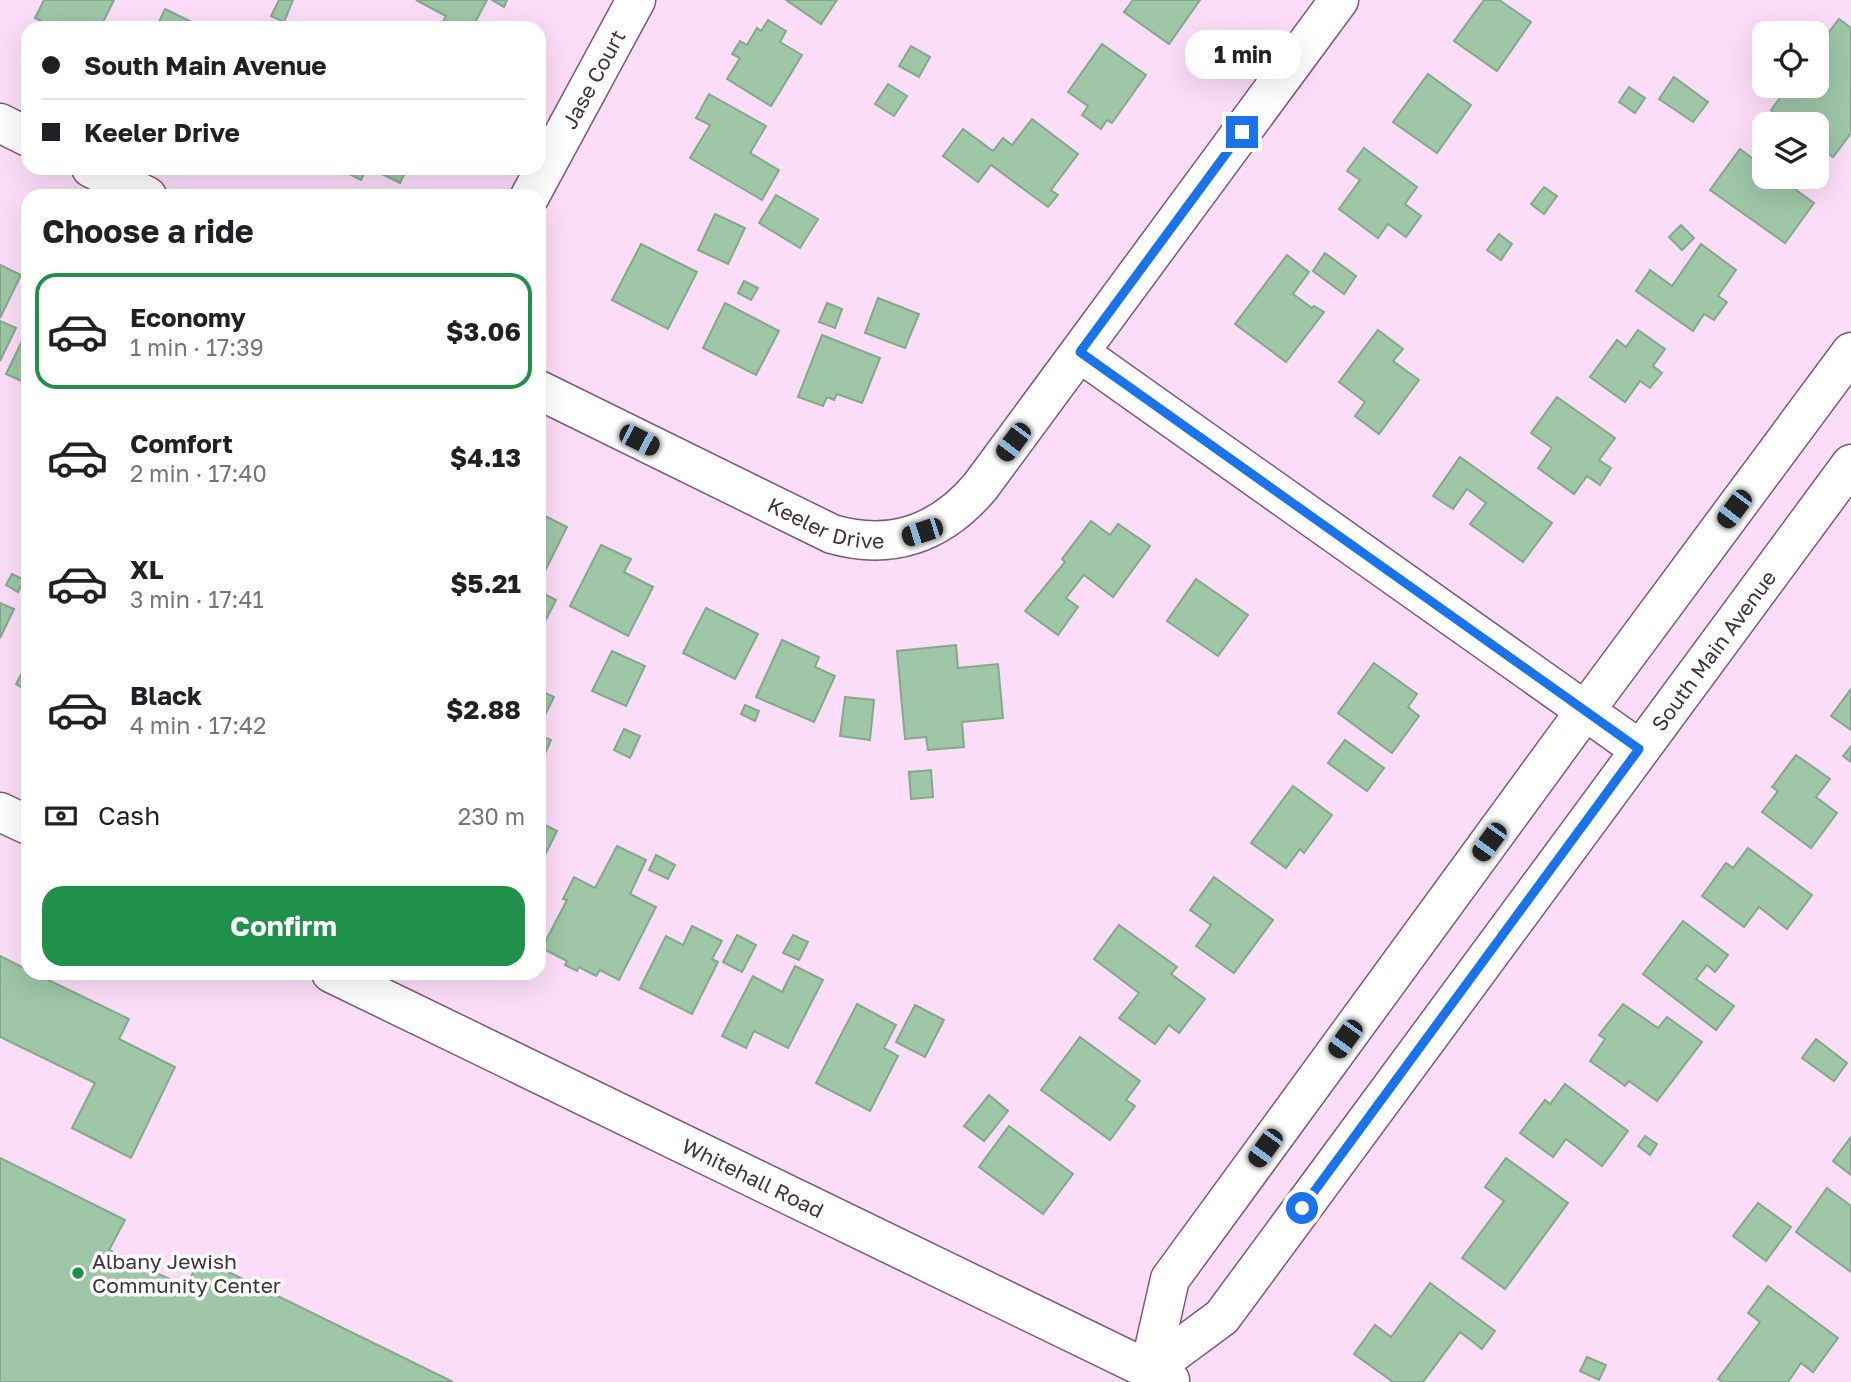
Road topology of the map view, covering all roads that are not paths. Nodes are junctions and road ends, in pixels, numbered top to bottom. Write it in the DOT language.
graph roads {
  1 [pos="636,0"];
  2 [pos="1339,0"];
  3 [pos="0,123"];
  4 [pos="21,134"];
  5 [pos="546,166"];
  6 [pos="104,175"];
  7 [pos="133,189"];
  8 [pos="1080,352"];
  9 [pos="1851,352"];
  10 [pos="546,393"];
  11 [pos="1851,464"];
  12 [pos="1585,711"];
  13 [pos="1639,749"];
  14 [pos="0,811"];
  15 [pos="21,822"];
  16 [pos="345,980"];
  17 [pos="1161,1376"];
  1 -- 5 [label="street, Jase Court"];
  2 -- 8 [label="street, Keeler Drive"];
  3 -- 4 [label="street"];
  6 -- 7 [label="street"];
  8 -- 10 [label="street, Keeler Drive"];
  8 -- 12 [label="street"];
  9 -- 12 [label="street"];
  11 -- 13 [label="street, South Main Avenue"];
  12 -- 13 [label="street"];
  12 -- 17 [label="street"];
  13 -- 17 [label="street, South Main Avenue"];
  14 -- 15 [label="street"];
  16 -- 17 [label="street, Whitehall Road"];
}
